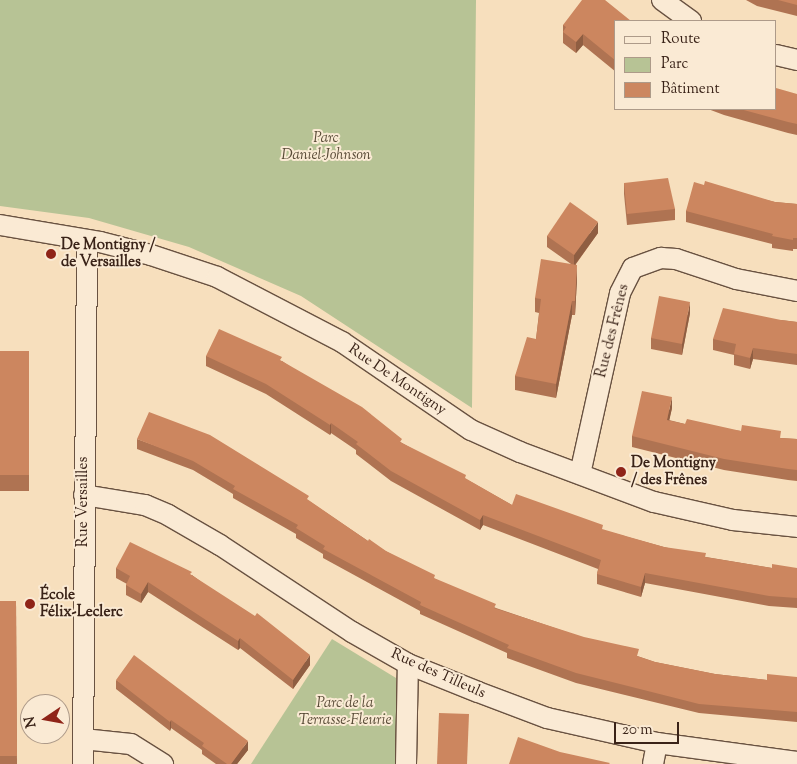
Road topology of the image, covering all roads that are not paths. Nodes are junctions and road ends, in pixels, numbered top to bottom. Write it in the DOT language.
graph roads {
  1 [pos="662,0"];
  2 [pos="690,20"];
  3 [pos="777,55"];
  4 [pos="797,60"];
  5 [pos="0,225"];
  6 [pos="87,240"];
  7 [pos="797,291"];
  8 [pos="580,474"];
  9 [pos="84,495"];
  10 [pos="797,528"];
  11 [pos="408,664"];
  12 [pos="83,739"];
  13 [pos="657,743"];
  14 [pos="797,762"];
  15 [pos="83,764"];
  16 [pos="163,764"];
  17 [pos="406,764"];
  18 [pos="653,764"];
  1 -- 2 [label="street"];
  3 -- 4 [label="street"];
  5 -- 6 [label="street, Rue De Montigny"];
  6 -- 8 [label="street, Rue De Montigny"];
  6 -- 9 [label="street, Rue Versailles"];
  7 -- 8 [label="street, Rue des Frênes"];
  8 -- 10 [label="street, Rue De Montigny"];
  9 -- 11 [label="street, Rue des Tilleuls"];
  9 -- 12 [label="street, Rue Versailles"];
  11 -- 13 [label="street, Rue des Tilleuls"];
  11 -- 17 [label="street"];
  12 -- 15 [label="street, Rue Versailles"];
  12 -- 16 [label="street"];
  13 -- 14 [label="street, Rue des Tilleuls"];
  13 -- 18 [label="street"];
}
